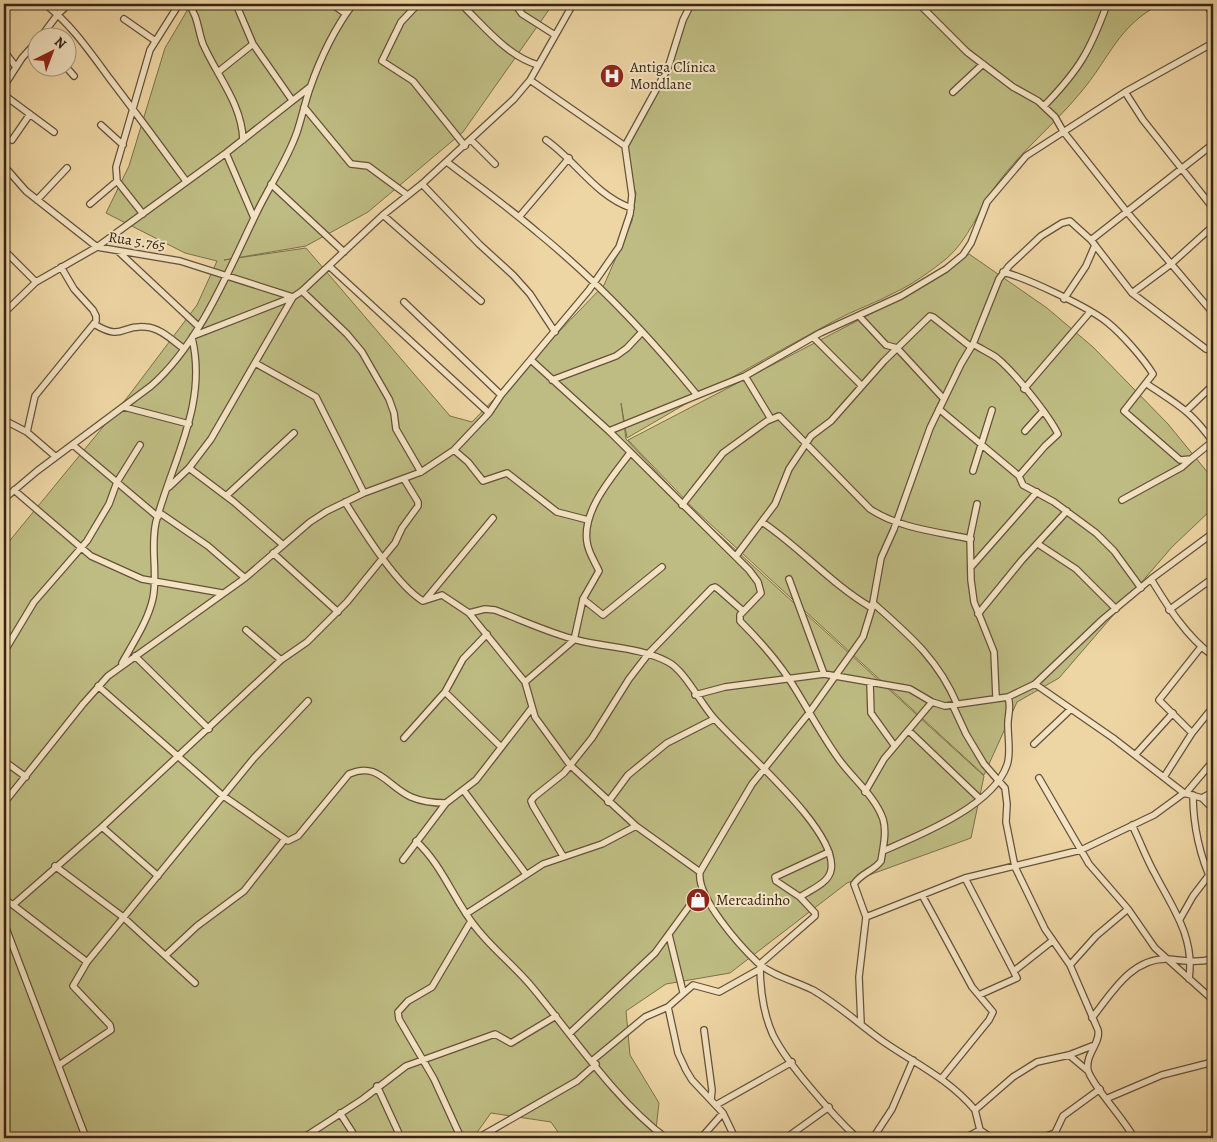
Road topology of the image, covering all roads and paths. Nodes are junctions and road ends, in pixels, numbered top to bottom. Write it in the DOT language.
graph roads {
  1 [pos="45,4"];
  2 [pos="69,4"];
  3 [pos="179,4"];
  4 [pos="188,4"];
  5 [pos="236,4"];
  6 [pos="332,4"];
  7 [pos="353,4"];
  8 [pos="418,4"];
  9 [pos="462,4"];
  10 [pos="515,4"];
  11 [pos="573,4"];
  12 [pos="690,4"];
  13 [pos="919,4"];
  14 [pos="1107,4"];
  15 [pos="1206,4"];
  16 [pos="58,14"];
  17 [pos="346,14"];
  18 [pos="1213,16"];
  19 [pos="124,20"];
  20 [pos="48,28"];
  21 [pos="555,35"];
  22 [pos="154,40"];
  23 [pos="1213,43"];
  24 [pos="253,44"];
  25 [pos="4,51"];
  26 [pos="28,52"];
  27 [pos="983,64"];
  28 [pos="538,65"];
  29 [pos="16,66"];
  30 [pos="218,72"];
  31 [pos="530,80"];
  32 [pos="4,86"];
  33 [pos="310,87"];
  34 [pos="953,92"];
  35 [pos="1125,92"];
  36 [pos="4,95"];
  37 [pos="292,100"];
  38 [pos="1044,106"];
  39 [pos="304,107"];
  40 [pos="134,110"];
  41 [pos="30,114"];
  42 [pos="101,124"];
  43 [pos="1063,131"];
  44 [pos="54,132"];
  45 [pos="12,140"];
  46 [pos="243,140"];
  47 [pos="471,140"];
  48 [pos="546,140"];
  49 [pos="1213,144"];
  50 [pos="123,145"];
  51 [pos="465,146"];
  52 [pos="625,146"];
  53 [pos="226,154"];
  54 [pos="569,158"];
  55 [pos="447,162"];
  56 [pos="495,164"];
  57 [pos="4,166"];
  58 [pos="67,168"];
  59 [pos="1182,170"];
  60 [pos="117,181"];
  61 [pos="186,181"];
  62 [pos="271,184"];
  63 [pos="422,184"];
  64 [pos="406,194"];
  65 [pos="36,200"];
  66 [pos="90,204"];
  67 [pos="631,208"];
  68 [pos="1213,208"];
  69 [pos="1127,212"];
  70 [pos="143,214"];
  71 [pos="383,214"];
  72 [pos="518,217"];
  73 [pos="254,218"];
  74 [pos="1213,226"];
  75 [pos="1091,240"];
  76 [pos="1095,245"];
  77 [pos="97,247"];
  78 [pos="4,250"];
  79 [pos="118,252"];
  80 [pos="344,252"];
  81 [pos="1171,264"];
  82 [pos="328,266"];
  83 [pos="61,267"];
  84 [pos="1004,272"];
  85 [pos="226,277"];
  86 [pos="36,282"];
  87 [pos="594,284"];
  88 [pos="302,291"];
  89 [pos="1132,293"];
  90 [pos="294,297"];
  91 [pos="1064,299"];
  92 [pos="481,301"];
  93 [pos="404,302"];
  94 [pos="1090,312"];
  95 [pos="4,313"];
  96 [pos="1213,313"];
  97 [pos="859,316"];
  98 [pos="94,324"];
  99 [pos="198,326"];
  100 [pos="555,332"];
  101 [pos="642,332"];
  102 [pos="193,337"];
  103 [pos="813,337"];
  104 [pos="972,346"];
  105 [pos="183,348"];
  106 [pos="897,348"];
  107 [pos="1206,349"];
  108 [pos="531,360"];
  109 [pos="255,363"];
  110 [pos="744,376"];
  111 [pos="552,380"];
  112 [pos="1146,384"];
  113 [pos="1213,385"];
  114 [pos="862,386"];
  115 [pos="1024,389"];
  116 [pos="501,395"];
  117 [pos="697,395"];
  118 [pos="944,398"];
  119 [pos="124,407"];
  120 [pos="939,410"];
  121 [pos="992,410"];
  122 [pos="1187,410"];
  123 [pos="1043,411"];
  124 [pos="489,413"];
  125 [pos="771,419"];
  126 [pos="4,420"];
  127 [pos="189,424"];
  128 [pos="609,431"];
  129 [pos="1025,431"];
  130 [pos="28,432"];
  131 [pos="294,433"];
  132 [pos="1213,441"];
  133 [pos="805,443"];
  134 [pos="982,444"];
  135 [pos="73,445"];
  136 [pos="140,445"];
  137 [pos="454,450"];
  138 [pos="630,453"];
  139 [pos="56,457"];
  140 [pos="1191,458"];
  141 [pos="1180,460"];
  142 [pos="1182,467"];
  143 [pos="189,468"];
  144 [pos="973,471"];
  145 [pos="421,472"];
  146 [pos="1019,476"];
  147 [pos="404,479"];
  148 [pos="117,482"];
  149 [pos="168,488"];
  150 [pos="14,490"];
  151 [pos="1037,492"];
  152 [pos="364,493"];
  153 [pos="226,496"];
  154 [pos="4,499"];
  155 [pos="1122,500"];
  156 [pos="345,502"];
  157 [pos="977,504"];
  158 [pos="682,505"];
  159 [pos="1067,512"];
  160 [pos="159,515"];
  161 [pos="493,518"];
  162 [pos="588,520"];
  163 [pos="896,521"];
  164 [pos="762,522"];
  165 [pos="1213,533"];
  166 [pos="971,539"];
  167 [pos="282,544"];
  168 [pos="1038,544"];
  169 [pos="81,548"];
  170 [pos="273,554"];
  171 [pos="736,556"];
  172 [pos="382,557"];
  173 [pos="662,567"];
  174 [pos="971,567"];
  175 [pos="245,578"];
  176 [pos="1213,578"];
  177 [pos="789,579"];
  178 [pos="1150,579"];
  179 [pos="154,582"];
  180 [pos="1141,588"];
  181 [pos="222,593"];
  182 [pos="583,599"];
  183 [pos="423,601"];
  184 [pos="873,606"];
  185 [pos="1116,609"];
  186 [pos="1170,610"];
  187 [pos="743,611"];
  188 [pos="338,612"];
  189 [pos="469,613"];
  190 [pos="978,614"];
  191 [pos="246,630"];
  192 [pos="487,634"];
  193 [pos="574,640"];
  194 [pos="1201,647"];
  195 [pos="4,652"];
  196 [pos="649,653"];
  197 [pos="135,656"];
  198 [pos="1213,656"];
  199 [pos="281,660"];
  200 [pos="121,665"];
  201 [pos="824,674"];
  202 [pos="833,677"];
  203 [pos="789,679"];
  204 [pos="525,682"];
  205 [pos="870,682"];
  206 [pos="1035,684"];
  207 [pos="98,686"];
  208 [pos="445,692"];
  209 [pos="695,695"];
  210 [pos="996,697"];
  211 [pos="1008,697"];
  212 [pos="308,700"];
  213 [pos="932,702"];
  214 [pos="955,705"];
  215 [pos="1213,707"];
  216 [pos="532,709"];
  217 [pos="1071,709"];
  218 [pos="809,713"];
  219 [pos="1173,713"];
  220 [pos="714,719"];
  221 [pos="209,729"];
  222 [pos="909,731"];
  223 [pos="1192,733"];
  224 [pos="404,738"];
  225 [pos="1034,744"];
  226 [pos="894,745"];
  227 [pos="501,747"];
  228 [pos="1135,755"];
  229 [pos="178,758"];
  230 [pos="4,760"];
  231 [pos="1213,761"];
  232 [pos="570,765"];
  233 [pos="764,768"];
  234 [pos="26,777"];
  235 [pos="1164,777"];
  236 [pos="1039,778"];
  237 [pos="999,781"];
  238 [pos="464,791"];
  239 [pos="865,792"];
  240 [pos="1213,792"];
  241 [pos="1185,793"];
  242 [pos="222,795"];
  243 [pos="1193,795"];
  244 [pos="979,798"];
  245 [pos="1202,798"];
  246 [pos="608,802"];
  247 [pos="4,803"];
  248 [pos="446,803"];
  249 [pos="1213,809"];
  250 [pos="1132,825"];
  251 [pos="636,826"];
  252 [pos="102,827"];
  253 [pos="285,839"];
  254 [pos="416,841"];
  255 [pos="1081,850"];
  256 [pos="883,851"];
  257 [pos="829,852"];
  258 [pos="563,856"];
  259 [pos="403,860"];
  260 [pos="54,866"];
  261 [pos="1015,867"];
  262 [pos="700,872"];
  263 [pos="526,874"];
  264 [pos="1209,875"];
  265 [pos="158,876"];
  266 [pos="965,878"];
  267 [pos="1213,884"];
  268 [pos="701,890"];
  269 [pos="922,895"];
  270 [pos="800,897"];
  271 [pos="4,899"];
  272 [pos="12,905"];
  273 [pos="1128,909"];
  274 [pos="466,914"];
  275 [pos="123,917"];
  276 [pos="866,917"];
  277 [pos="1180,919"];
  278 [pos="471,921"];
  279 [pos="4,923"];
  280 [pos="669,935"];
  281 [pos="1052,941"];
  282 [pos="166,955"];
  283 [pos="1166,959"];
  284 [pos="1213,959"];
  285 [pos="87,962"];
  286 [pos="1192,962"];
  287 [pos="1070,965"];
  288 [pos="760,967"];
  289 [pos="1014,971"];
  290 [pos="1189,979"];
  291 [pos="194,983"];
  292 [pos="683,992"];
  293 [pos="979,995"];
  294 [pos="1213,1000"];
  295 [pos="668,1006"];
  296 [pos="556,1016"];
  297 [pos="1092,1018"];
  298 [pos="861,1023"];
  299 [pos="704,1030"];
  300 [pos="570,1033"];
  301 [pos="1092,1046"];
  302 [pos="1069,1055"];
  303 [pos="422,1060"];
  304 [pos="914,1060"];
  305 [pos="594,1062"];
  306 [pos="792,1062"];
  307 [pos="1213,1062"];
  308 [pos="59,1065"];
  309 [pos="1088,1071"];
  310 [pos="942,1078"];
  311 [pos="377,1086"];
  312 [pos="1100,1089"];
  313 [pos="1108,1098"];
  314 [pos="711,1100"];
  315 [pos="716,1104"];
  316 [pos="829,1107"];
  317 [pos="975,1110"];
  318 [pos="340,1113"];
  319 [pos="723,1113"];
  320 [pos="980,1130"];
  321 [pos="86,1138"];
  322 [pos="303,1138"];
  323 [pos="356,1138"];
  324 [pos="401,1138"];
  325 [pos="461,1138"];
  326 [pos="478,1138"];
  327 [pos="666,1138"];
  328 [pos="701,1138"];
  329 [pos="735,1138"];
  330 [pos="786,1138"];
  331 [pos="857,1138"];
  332 [pos="874,1138"];
  333 [pos="964,1138"];
  334 [pos="992,1138"];
  335 [pos="1040,1138"];
  336 [pos="1134,1138"];
  1 -- 16 [label="street"];
  2 -- 16 [label="street"];
  3 -- 22 [label="street"];
  4 -- 30 [label="street"];
  5 -- 24 [label="street"];
  6 -- 17 [label="street"];
  7 -- 17 [label="street"];
  8 -- 51 [label="street"];
  9 -- 28 [label="street"];
  10 -- 21 [label="street"];
  11 -- 21 [label="street"];
  12 -- 52 [label="street"];
  13 -- 27 [label="street"];
  14 -- 38 [label="street"];
  15 -- 18 [label="street"];
  16 -- 20 [label="street"];
  16 -- 40 [label="street"];
  17 -- 33 [label="street"];
  19 -- 22 [label="street"];
  21 -- 28 [label="street"];
  22 -- 40 [label="street"];
  23 -- 35 [label="street"];
  24 -- 30 [label="street"];
  24 -- 37 [label="street"];
  25 -- 29 [label="street"];
  26 -- 29 [label="street"];
  27 -- 34 [label="street"];
  27 -- 38 [label="street"];
  28 -- 31 [label="street"];
  29 -- 32 [label="street"];
  30 -- 46 [label="street"];
  31 -- 47 [label="street"];
  31 -- 52 [label="street"];
  33 -- 37 [label="street"];
  33 -- 39 [label="street"];
  35 -- 43 [label="street"];
  35 -- 59 [label="street"];
  36 -- 41 [label="street"];
  37 -- 46 [label="street"];
  38 -- 43 [label="street"];
  39 -- 62 [label="street"];
  39 -- 64 [label="street"];
  40 -- 50 [label="street"];
  40 -- 61 [label="street"];
  41 -- 44 [label="street"];
  41 -- 45 [label="street"];
  42 -- 50 [label="street"];
  43 -- 69 [label="street"];
  43 -- 97 [label="street"];
  46 -- 53 [label="street"];
  47 -- 51 [label="street"];
  47 -- 56 [label="street"];
  48 -- 54 [label="street"];
  49 -- 59 [label="street"];
  50 -- 60 [label="street"];
  51 -- 55 [label="street"];
  52 -- 67 [label="street"];
  53 -- 61 [label="street"];
  53 -- 73 [label="street"];
  54 -- 67 [label="street"];
  54 -- 72 [label="street"];
  55 -- 63 [label="street"];
  55 -- 72 [label="street"];
  57 -- 65 [label="street"];
  58 -- 65 [label="street"];
  59 -- 68 [label="street"];
  59 -- 69 [label="street"];
  60 -- 66 [label="street"];
  60 -- 70 [label="street"];
  61 -- 70 [label="street"];
  62 -- 73 [label="street"];
  62 -- 80 [label="street"];
  63 -- 64 [label="street"];
  63 -- 100 [label="street"];
  64 -- 71 [label="street"];
  65 -- 77 [label="street"];
  67 -- 87 [label="street"];
  69 -- 75 [label="street"];
  69 -- 81 [label="street"];
  70 -- 77 [label="street"];
  71 -- 80 [label="street"];
  71 -- 92 [label="street"];
  72 -- 87 [label="street"];
  73 -- 85 [label="street"];
  74 -- 81 [label="street"];
  75 -- 76 [label="street"];
  75 -- 84 [label="street"];
  76 -- 89 [label="street"];
  76 -- 91 [label="street"];
  77 -- 79 [label="street, Rua 5.765"];
  77 -- 83 [label="street, Rua 5.765"];
  78 -- 86 [label="street"];
  79 -- 85 [label="street, Rua 5.765"];
  79 -- 99 [label="street"];
  80 -- 82 [label="street"];
  81 -- 89 [label="street"];
  81 -- 96 [label="street"];
  82 -- 88 [label="street"];
  82 -- 124 [label="street"];
  83 -- 86 [label="street, Rua 5.765"];
  83 -- 98 [label="street"];
  84 -- 91 [label="street"];
  84 -- 104 [label="street"];
  85 -- 90 [label="street, Rua 5.765"];
  85 -- 99 [label="street"];
  86 -- 95 [label="street, Rua 5.765"];
  87 -- 100 [label="street"];
  87 -- 101 [label="street"];
  88 -- 90 [label="street"];
  88 -- 145 [label="street"];
  89 -- 107 [label="street"];
  90 -- 102 [label="street"];
  90 -- 109 [label="street"];
  91 -- 94 [label="street"];
  93 -- 116 [label="street"];
  94 -- 112 [label="street"];
  94 -- 115 [label="street"];
  97 -- 103 [label="street"];
  97 -- 106 [label="street"];
  98 -- 105 [label="street"];
  98 -- 130 [label="street"];
  99 -- 102 [label="street"];
  100 -- 108 [label="street"];
  101 -- 111 [label="street"];
  101 -- 117 [label="street"];
  102 -- 105 [label="street"];
  102 -- 127 [label="street"];
  103 -- 110 [label="street"];
  103 -- 114 [label="street"];
  104 -- 106 [label="street"];
  104 -- 115 [label="street"];
  104 -- 118 [label="street"];
  105 -- 119 [label="street"];
  106 -- 114 [label="street"];
  106 -- 118 [label="street"];
  108 -- 111 [label="street"];
  108 -- 116 [label="street"];
  109 -- 143 [label="street"];
  109 -- 152 [label="street"];
  110 -- 117 [label="street"];
  110 -- 125 [label="street"];
  111 -- 128 [label="street"];
  112 -- 122 [label="street"];
  112 -- 141 [label="street"];
  113 -- 122 [label="street"];
  114 -- 133 [label="street"];
  115 -- 123 [label="street"];
  116 -- 124 [label="street"];
  117 -- 128 [label="street"];
  118 -- 120 [label="street"];
  119 -- 127 [label="street"];
  119 -- 135 [label="street"];
  120 -- 134 [label="street"];
  120 -- 163 [label="street"];
  121 -- 134 [label="street"];
  122 -- 132 [label="street"];
  123 -- 129 [label="street"];
  123 -- 146 [label="street"];
  124 -- 137 [label="street"];
  125 -- 133 [label="street"];
  125 -- 158 [label="street"];
  126 -- 130 [label="street"];
  127 -- 149 [label="street"];
  128 -- 138 [label="street"];
  130 -- 139 [label="street"];
  131 -- 153 [label="street"];
  132 -- 140 [label="street"];
  133 -- 163 [label="street"];
  133 -- 164 [label="street"];
  134 -- 144 [label="street"];
  134 -- 146 [label="street"];
  135 -- 139 [label="street"];
  135 -- 148 [label="street"];
  136 -- 148 [label="street"];
  137 -- 145 [label="street"];
  137 -- 162 [label="street"];
  138 -- 158 [label="street"];
  138 -- 162 [label="street"];
  139 -- 150 [label="street"];
  140 -- 141 [label="street"];
  140 -- 142 [label="street"];
  141 -- 142 [label="street"];
  142 -- 155 [label="street"];
  143 -- 149 [label="street"];
  143 -- 153 [label="street"];
  145 -- 147 [label="street"];
  146 -- 151 [label="street"];
  147 -- 152 [label="street"];
  147 -- 172 [label="street"];
  148 -- 160 [label="street"];
  148 -- 169 [label="street"];
  149 -- 160 [label="street"];
  150 -- 154 [label="street"];
  150 -- 169 [label="street"];
  151 -- 159 [label="street"];
  151 -- 174 [label="street"];
  152 -- 156 [label="street"];
  153 -- 167 [label="street"];
  156 -- 167 [label="street"];
  156 -- 172 [label="street"];
  157 -- 166 [label="street"];
  158 -- 171 [label="street"];
  159 -- 168 [label="street"];
  159 -- 180 [label="street"];
  160 -- 175 [label="street"];
  160 -- 179 [label="street"];
  161 -- 183 [label="street"];
  162 -- 182 [label="street"];
  163 -- 166 [label="street"];
  163 -- 184 [label="street"];
  164 -- 171 [label="street"];
  164 -- 184 [label="street"];
  165 -- 178 [label="street"];
  166 -- 174 [label="street"];
  167 -- 170 [label="street"];
  168 -- 185 [label="street"];
  168 -- 190 [label="street"];
  169 -- 179 [label="street"];
  169 -- 195 [label="street"];
  170 -- 175 [label="street"];
  170 -- 188 [label="street"];
  171 -- 187 [label="street"];
  172 -- 183 [label="street"];
  172 -- 188 [label="street"];
  173 -- 182 [label="street"];
  174 -- 190 [label="street"];
  175 -- 181 [label="street"];
  176 -- 186 [label="street"];
  177 -- 201 [label="street"];
  178 -- 180 [label="street"];
  178 -- 186 [label="street"];
  179 -- 181 [label="street"];
  179 -- 200 [label="street"];
  180 -- 185 [label="street"];
  181 -- 197 [label="street"];
  182 -- 193 [label="street"];
  183 -- 189 [label="street"];
  184 -- 202 [label="street"];
  184 -- 214 [label="street"];
  185 -- 206 [label="street"];
  186 -- 194 [label="street"];
  187 -- 196 [label="street"];
  187 -- 203 [label="street"];
  188 -- 199 [label="street"];
  189 -- 192 [label="street"];
  189 -- 193 [label="street"];
  190 -- 210 [label="street"];
  191 -- 199 [label="street"];
  192 -- 204 [label="street"];
  192 -- 208 [label="street"];
  193 -- 196 [label="street"];
  193 -- 204 [label="street"];
  194 -- 198 [label="street"];
  194 -- 219 [label="street"];
  196 -- 209 [label="street"];
  196 -- 232 [label="street"];
  197 -- 200 [label="street"];
  197 -- 221 [label="street"];
  199 -- 221 [label="street"];
  200 -- 207 [label="street"];
  201 -- 202 [label="street"];
  201 -- 203 [label="street"];
  202 -- 205 [label="street"];
  202 -- 218 [label="street"];
  203 -- 209 [label="street"];
  203 -- 218 [label="street"];
  204 -- 216 [label="street"];
  205 -- 213 [label="street"];
  205 -- 226 [label="street"];
  206 -- 211 [label="street"];
  206 -- 217 [label="street"];
  207 -- 229 [label="street"];
  207 -- 234 [label="street"];
  208 -- 224 [label="street"];
  208 -- 227 [label="street"];
  209 -- 220 [label="street"];
  210 -- 211 [label="street"];
  210 -- 214 [label="street"];
  211 -- 237 [label="street"];
  212 -- 242 [label="street"];
  213 -- 214 [label="street"];
  213 -- 222 [label="street"];
  214 -- 237 [label="street"];
  215 -- 223 [label="street"];
  216 -- 227 [label="street"];
  216 -- 232 [label="street"];
  217 -- 225 [label="street"];
  217 -- 228 [label="street"];
  218 -- 233 [label="street"];
  218 -- 239 [label="street"];
  219 -- 223 [label="street"];
  219 -- 228 [label="street"];
  220 -- 233 [label="street"];
  220 -- 246 [label="street"];
  221 -- 229 [label="street"];
  222 -- 226 [label="street"];
  222 -- 244 [label="street"];
  223 -- 235 [label="street"];
  226 -- 239 [label="street"];
  227 -- 238 [label="street"];
  228 -- 235 [label="street"];
  229 -- 242 [label="street"];
  229 -- 252 [label="street"];
  230 -- 234 [label="street"];
  231 -- 241 [label="street"];
  232 -- 246 [label="street"];
  232 -- 258 [label="street"];
  233 -- 257 [label="street"];
  233 -- 262 [label="street"];
  234 -- 247 [label="street"];
  235 -- 241 [label="street"];
  236 -- 255 [label="street"];
  237 -- 244 [label="street"];
  237 -- 261 [label="street"];
  238 -- 248 [label="street"];
  238 -- 263 [label="street"];
  239 -- 256 [label="street"];
  240 -- 245 [label="street"];
  241 -- 243 [label="street"];
  241 -- 250 [label="street"];
  242 -- 253 [label="street"];
  242 -- 265 [label="street"];
  243 -- 245 [label="street"];
  243 -- 264 [label="street"];
  244 -- 256 [label="street"];
  245 -- 249 [label="street"];
  246 -- 251 [label="street"];
  248 -- 253 [label="street"];
  248 -- 254 [label="street"];
  250 -- 255 [label="street"];
  250 -- 277 [label="street"];
  251 -- 258 [label="street"];
  251 -- 262 [label="street"];
  252 -- 260 [label="street"];
  252 -- 265 [label="street"];
  253 -- 282 [label="street"];
  254 -- 259 [label="street"];
  254 -- 274 [label="street"];
  255 -- 261 [label="street"];
  255 -- 273 [label="street"];
  256 -- 276 [label="street"];
  257 -- 270 [label="street"];
  257 -- 270 [label="street"];
  258 -- 263 [label="street"];
  260 -- 272 [label="street"];
  260 -- 275 [label="street"];
  261 -- 266 [label="street"];
  261 -- 281 [label="street"];
  262 -- 268 [label="street"];
  263 -- 274 [label="street"];
  264 -- 267 [label="street"];
  264 -- 277 [label="street"];
  265 -- 275 [label="street"];
  266 -- 269 [label="street"];
  266 -- 289 [label="street"];
  268 -- 280 [label="street"];
  268 -- 288 [label="street"];
  269 -- 276 [label="street"];
  269 -- 293 [label="street"];
  270 -- 288 [label="street"];
  271 -- 272 [label="street"];
  272 -- 285 [label="street"];
  273 -- 283 [label="street"];
  273 -- 287 [label="street"];
  274 -- 278 [label="street"];
  275 -- 282 [label="street"];
  275 -- 285 [label="street"];
  276 -- 298 [label="street"];
  277 -- 286 [label="street"];
  278 -- 296 [label="street"];
  278 -- 303 [label="street"];
  279 -- 308 [label="street"];
  280 -- 292 [label="street"];
  280 -- 300 [label="street"];
  281 -- 287 [label="street"];
  281 -- 289 [label="street"];
  282 -- 291 [label="street"];
  283 -- 286 [label="street"];
  283 -- 290 [label="street"];
  283 -- 297 [label="street"];
  284 -- 286 [label="street"];
  285 -- 308 [label="street"];
  286 -- 290 [label="street"];
  287 -- 297 [label="street"];
  288 -- 292 [label="street"];
  288 -- 298 [label="street"];
  288 -- 306 [label="street"];
  289 -- 293 [label="street"];
  290 -- 294 [label="street"];
  292 -- 295 [label="street"];
  293 -- 310 [label="street"];
  295 -- 305 [label="street"];
  295 -- 314 [label="street"];
  296 -- 300 [label="street"];
  296 -- 303 [label="street"];
  297 -- 301 [label="street"];
  298 -- 304 [label="street"];
  299 -- 314 [label="street"];
  300 -- 305 [label="street"];
  301 -- 302 [label="street"];
  301 -- 309 [label="street"];
  302 -- 309 [label="street"];
  302 -- 317 [label="street"];
  303 -- 311 [label="street"];
  303 -- 325 [label="street"];
  304 -- 310 [label="street"];
  304 -- 332 [label="street"];
  305 -- 326 [label="street"];
  305 -- 327 [label="street"];
  306 -- 315 [label="street"];
  306 -- 316 [label="street"];
  307 -- 313 [label="street"];
  308 -- 321 [label="street"];
  309 -- 312 [label="street"];
  310 -- 317 [label="street"];
  311 -- 318 [label="street"];
  311 -- 324 [label="street"];
  312 -- 313 [label="street"];
  312 -- 335 [label="street"];
  313 -- 336 [label="street"];
  314 -- 315 [label="street"];
  315 -- 319 [label="street"];
  316 -- 330 [label="street"];
  316 -- 331 [label="street"];
  317 -- 320 [label="street"];
  318 -- 322 [label="street"];
  318 -- 323 [label="street"];
  319 -- 328 [label="street"];
  319 -- 329 [label="street"];
  320 -- 333 [label="street"];
  320 -- 334 [label="street"];
}
